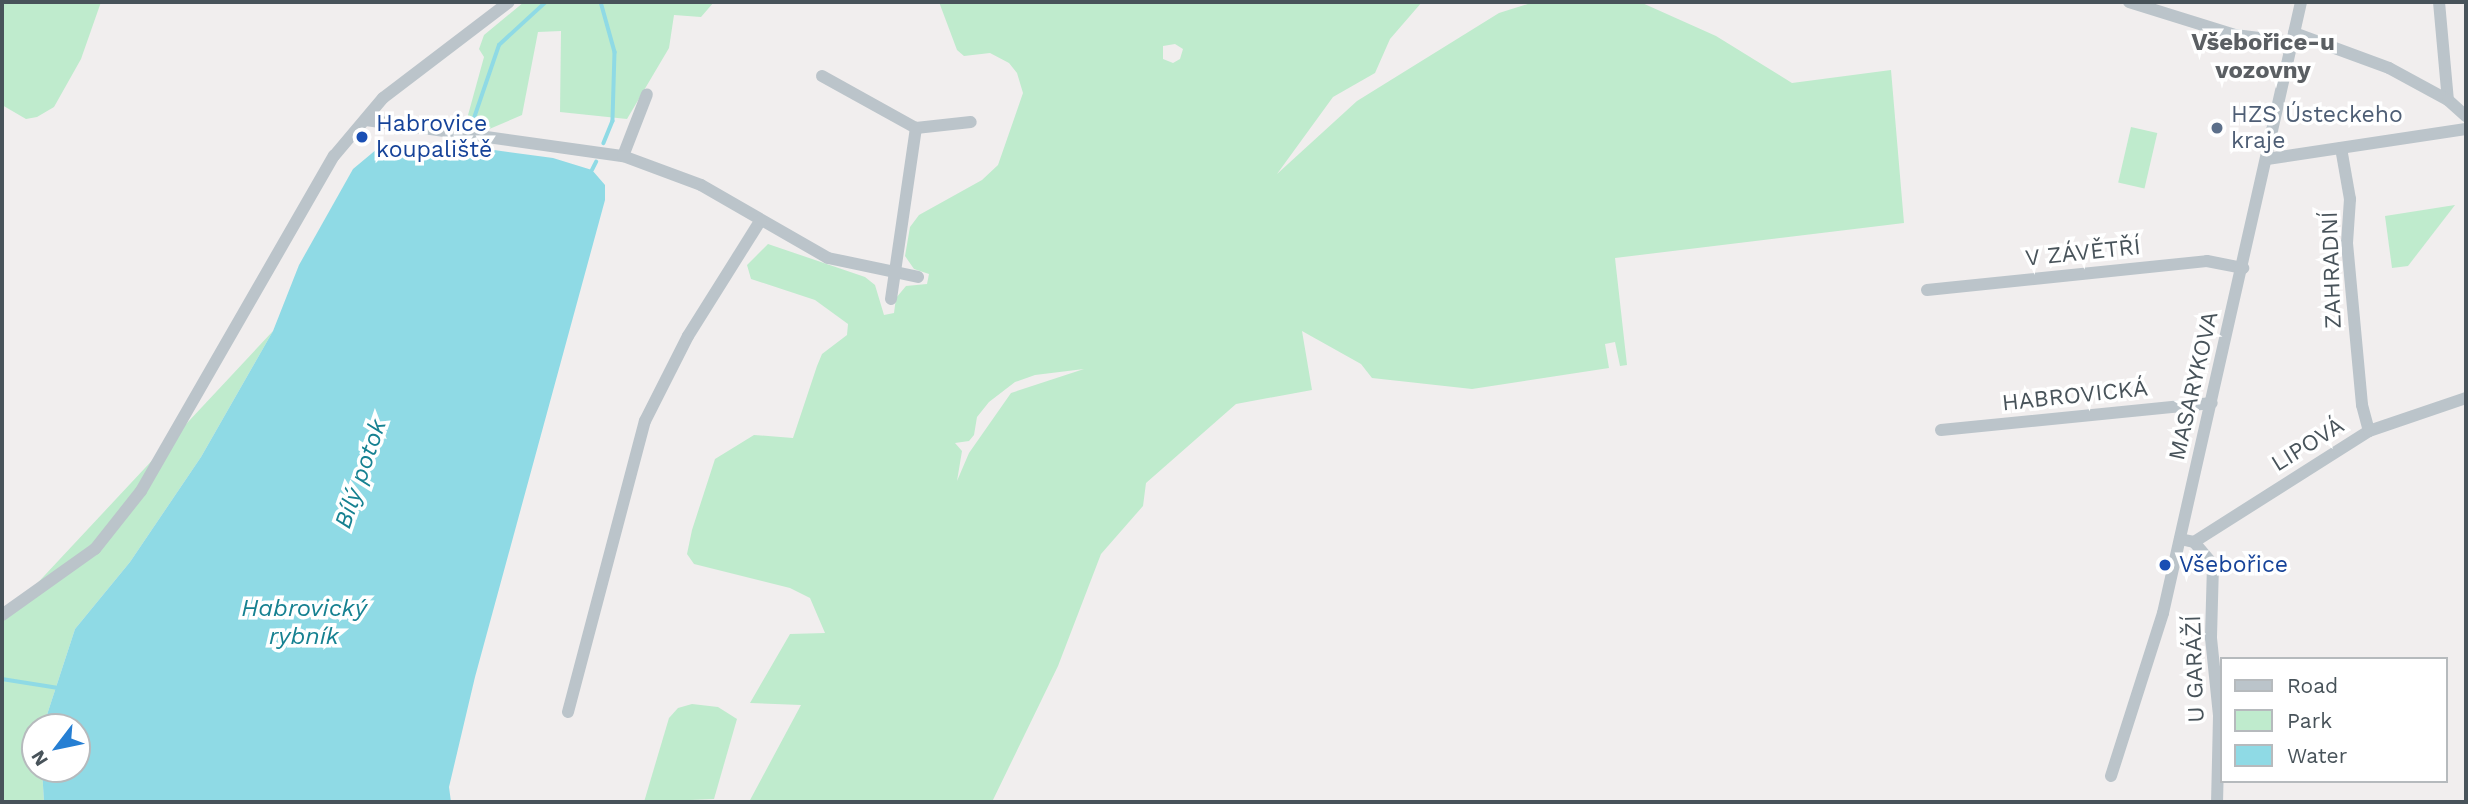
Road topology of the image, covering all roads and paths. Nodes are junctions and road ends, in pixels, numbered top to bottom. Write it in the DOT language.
graph roads {
  1 [pos="509,2"];
  2 [pos="2129,2"];
  3 [pos="2301,2"];
  4 [pos="2439,2"];
  5 [pos="2293,38"];
  6 [pos="821,76"];
  7 [pos="647,93"];
  8 [pos="2448,100"];
  9 [pos="2466,116"];
  10 [pos="366,120"];
  11 [pos="971,122"];
  12 [pos="916,128"];
  13 [pos="2466,130"];
  14 [pos="2341,148"];
  15 [pos="623,156"];
  16 [pos="2267,159"];
  17 [pos="760,221"];
  18 [pos="2243,268"];
  19 [pos="894,275"];
  20 [pos="918,277"];
  21 [pos="1927,290"];
  22 [pos="891,299"];
  23 [pos="2466,398"];
  24 [pos="2212,403"];
  25 [pos="1941,430"];
  26 [pos="2369,431"];
  27 [pos="2180,539"];
  28 [pos="2194,542"];
  29 [pos="2,615"];
  30 [pos="568,712"];
  31 [pos="2111,776"];
  32 [pos="2217,802"];
  1 -- 10 [label="street"];
  2 -- 5 [label="street"];
  3 -- 5 [label="street, MASARYKOVA"];
  4 -- 8 [label="street"];
  5 -- 8 [label="street"];
  5 -- 16 [label="street, MASARYKOVA"];
  6 -- 12 [label="street"];
  7 -- 15 [label="street"];
  8 -- 9 [label="street"];
  10 -- 15 [label="street"];
  10 -- 29 [label="street"];
  11 -- 12 [label="street"];
  12 -- 19 [label="street"];
  13 -- 14 [label="street"];
  14 -- 16 [label="street"];
  14 -- 26 [label="street, ZAHRADNÍ"];
  15 -- 17 [label="street"];
  16 -- 18 [label="street, MASARYKOVA"];
  17 -- 19 [label="street"];
  17 -- 30 [label="street"];
  18 -- 21 [label="street, V ZÁVĚTŘÍ"];
  18 -- 24 [label="street, MASARYKOVA"];
  19 -- 20 [label="street"];
  19 -- 22 [label="street"];
  23 -- 26 [label="street, LIPOVÁ"];
  24 -- 25 [label="street, HABROVICKÁ"];
  24 -- 27 [label="street, MASARYKOVA"];
  26 -- 28 [label="street, LIPOVÁ"];
  27 -- 28 [label="street"];
  27 -- 31 [label="street, MASARYKOVA"];
  28 -- 32 [label="street, U GARÁŽÍ"];
}
